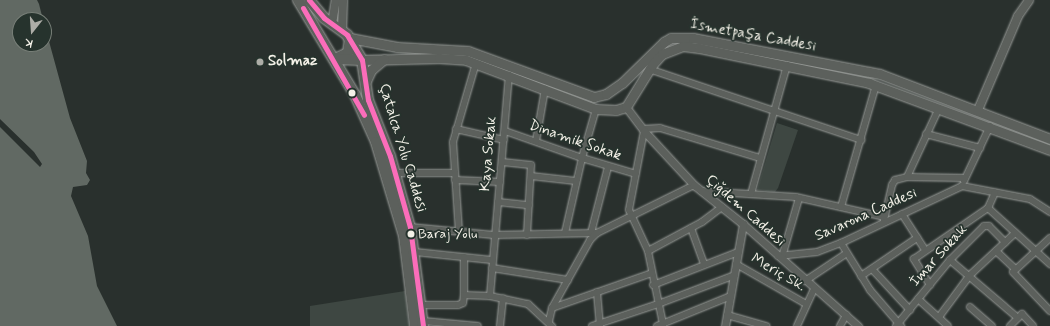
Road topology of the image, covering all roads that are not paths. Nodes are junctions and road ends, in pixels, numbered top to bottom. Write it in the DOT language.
graph roads {
  1 [pos="298,0"];
  2 [pos="309,0"];
  3 [pos="336,0"];
  4 [pos="343,0"];
  5 [pos="1029,0"];
  6 [pos="1034,0"];
  7 [pos="1018,21"];
  8 [pos="332,24"];
  9 [pos="342,30"];
  10 [pos="350,38"];
  11 [pos="324,42"];
  12 [pos="414,48"];
  13 [pos="718,48"];
  14 [pos="414,58"];
  15 [pos="335,59"];
  16 [pos="384,59"];
  17 [pos="362,60"];
  18 [pos="476,63"];
  19 [pos="787,65"];
  20 [pos="805,65"];
  21 [pos="649,69"];
  22 [pos="506,71"];
  23 [pos="880,74"];
  24 [pos="366,83"];
  25 [pos="876,85"];
  26 [pos="615,88"];
  27 [pos="545,89"];
  28 [pos="606,94"];
  29 [pos="627,104"];
  30 [pos="939,108"];
  31 [pos="596,109"];
  32 [pos="612,110"];
  33 [pos="978,110"];
  34 [pos="774,111"];
  35 [pos="974,120"];
  36 [pos="990,126"];
  37 [pos="456,129"];
  38 [pos="644,130"];
  39 [pos="505,131"];
  40 [pos="926,134"];
  41 [pos="1050,139"];
  42 [pos="504,140"];
  43 [pos="861,140"];
  44 [pos="536,141"];
  45 [pos="980,148"];
  46 [pos="1050,150"];
  47 [pos="582,158"];
  48 [pos="760,158"];
  49 [pos="502,162"];
  50 [pos="608,167"];
  51 [pos="395,173"];
  52 [pos="636,174"];
  53 [pos="454,176"];
  54 [pos="531,176"];
  55 [pos="907,177"];
  56 [pos="965,178"];
  57 [pos="576,181"];
  58 [pos="500,182"];
  59 [pos="694,184"];
  60 [pos="962,186"];
  61 [pos="700,191"];
  62 [pos="994,192"];
  63 [pos="751,194"];
  64 [pos="799,198"];
  65 [pos="498,202"];
  66 [pos="529,205"];
  67 [pos="722,207"];
  68 [pos="841,207"];
  69 [pos="988,208"];
  70 [pos="1050,212"];
  71 [pos="902,214"];
  72 [pos="631,215"];
  73 [pos="884,220"];
  74 [pos="743,224"];
  75 [pos="410,226"];
  76 [pos="691,228"];
  77 [pos="459,232"];
  78 [pos="1015,232"];
  79 [pos="565,233"];
  80 [pos="594,233"];
  81 [pos="494,235"];
  82 [pos="528,235"];
  83 [pos="917,238"];
  84 [pos="1050,238"];
  85 [pos="1005,242"];
  86 [pos="841,243"];
  87 [pos="1035,249"];
  88 [pos="925,250"];
  89 [pos="648,251"];
  90 [pos="996,251"];
  91 [pos="415,252"];
  92 [pos="738,252"];
  93 [pos="847,253"];
  94 [pos="464,257"];
  95 [pos="780,257"];
  96 [pos="492,260"];
  97 [pos="950,260"];
  98 [pos="704,264"];
  99 [pos="736,264"];
  100 [pos="1050,264"];
  101 [pos="492,268"];
  102 [pos="872,269"];
  103 [pos="1015,269"];
  104 [pos="652,273"];
  105 [pos="735,275"];
  106 [pos="970,275"];
  107 [pos="861,276"];
  108 [pos="568,280"];
  109 [pos="805,281"];
  110 [pos="653,284"];
  111 [pos="930,285"];
  112 [pos="814,289"];
  113 [pos="598,292"];
  114 [pos="464,295"];
  115 [pos="490,296"];
  116 [pos="731,296"];
  117 [pos="503,298"];
  118 [pos="918,299"];
  119 [pos="658,304"];
  120 [pos="806,304"];
  121 [pos="422,305"];
  122 [pos="970,307"];
  123 [pos="552,308"];
  124 [pos="910,310"];
  125 [pos="1050,311"];
  126 [pos="727,315"];
  127 [pos="846,315"];
  128 [pos="1020,316"];
  129 [pos="939,317"];
  130 [pos="420,324"];
  131 [pos="550,324"];
  132 [pos="600,325"];
  133 [pos="660,325"];
  134 [pos="898,325"];
  135 [pos="478,326"];
  136 [pos="500,326"];
  137 [pos="592,326"];
  138 [pos="725,326"];
  139 [pos="766,326"];
  140 [pos="797,326"];
  141 [pos="840,326"];
  142 [pos="858,326"];
  143 [pos="948,326"];
  144 [pos="992,326"];
  145 [pos="1010,326"];
  146 [pos="1033,326"];
  1 -- 11 [label="highway, Çatalca Yolu Caddesi"];
  2 -- 8 [label="highway, Çatalca Yolu Caddesi"];
  3 -- 8 [label="main road"];
  4 -- 9 [label="main road"];
  5 -- 7 [label="main road"];
  6 -- 7 [label="main road"];
  7 -- 33 [label="main road"];
  8 -- 9 [label="highway, Çatalca Yolu Caddesi"];
  8 -- 11 [label="highway"];
  9 -- 10 [label="highway, Çatalca Yolu Caddesi"];
  10 -- 12 [label="main road, İsmetpaşa Caddesi"];
  10 -- 15 [label="highway"];
  10 -- 17 [label="highway, Çatalca Yolu Caddesi"];
  11 -- 15 [label="highway, Çatalca Yolu Caddesi"];
  12 -- 14 [label="main road"];
  12 -- 22 [label="main road, İsmetpaşa Caddesi"];
  13 -- 19 [label="main road, İsmetpaşa Caddesi"];
  13 -- 20 [label="main road, İsmetpaşa Caddesi"];
  13 -- 21 [label="main road, İsmetpaşa Caddesi"];
  13 -- 26 [label="main road, İsmetpaşa Caddesi"];
  14 -- 16 [label="main road, İsmetpaşa Caddesi"];
  14 -- 18 [label="main road, İsmetpaşa Caddesi"];
  15 -- 17 [label="highway"];
  15 -- 130 [label="highway, Çatalca Yolu Caddesi"];
  16 -- 17 [label="main road, İsmetpaşa Caddesi"];
  16 -- 24 [label="main road"];
  17 -- 24 [label="highway, Çatalca Yolu Caddesi"];
  18 -- 22 [label="main road, İsmetpaşa Caddesi"];
  18 -- 37 [label="street"];
  19 -- 20 [label="main road, İsmetpaşa Caddesi"];
  19 -- 34 [label="street"];
  20 -- 23 [label="main road, İsmetpaşa Caddesi"];
  20 -- 25 [label="main road, İsmetpaşa Caddesi"];
  21 -- 29 [label="main road, İsmetpaşa Caddesi"];
  21 -- 34 [label="street"];
  22 -- 27 [label="main road, İsmetpaşa Caddesi"];
  22 -- 28 [label="main road, İsmetpaşa Caddesi"];
  22 -- 39 [label="street, Kaya Sokak"];
  23 -- 25 [label="main road"];
  23 -- 33 [label="main road, İsmetpaşa Caddesi"];
  24 -- 51 [label="highway, Çatalca Yolu Caddesi"];
  25 -- 30 [label="main road, İsmetpaşa Caddesi"];
  25 -- 43 [label="street"];
  26 -- 28 [label="main road, İsmetpaşa Caddesi"];
  26 -- 29 [label="main road"];
  27 -- 31 [label="main road, İsmetpaşa Caddesi"];
  27 -- 44 [label="street"];
  28 -- 32 [label="main road"];
  29 -- 32 [label="main road, İsmetpaşa Caddesi"];
  29 -- 38 [label="street, Çiğdem Caddesi"];
  30 -- 35 [label="main road, İsmetpaşa Caddesi"];
  30 -- 40 [label="street"];
  31 -- 32 [label="main road, İsmetpaşa Caddesi"];
  31 -- 47 [label="street"];
  33 -- 35 [label="main road"];
  33 -- 41 [label="main road, İsmetpaşa Caddesi"];
  34 -- 43 [label="street"];
  34 -- 48 [label="street"];
  35 -- 36 [label="main road, İsmetpaşa Caddesi"];
  36 -- 45 [label="street"];
  36 -- 46 [label="main road, İsmetpaşa Caddesi"];
  37 -- 42 [label="street"];
  37 -- 53 [label="street"];
  38 -- 48 [label="street"];
  38 -- 52 [label="street"];
  38 -- 59 [label="street, Çiğdem Caddesi"];
  39 -- 42 [label="street, Kaya Sokak"];
  39 -- 44 [label="street, Dinamik Sokak"];
  40 -- 45 [label="street"];
  40 -- 55 [label="street"];
  42 -- 49 [label="street, Kaya Sokak"];
  43 -- 68 [label="street"];
  44 -- 47 [label="street, Dinamik Sokak"];
  45 -- 56 [label="street"];
  47 -- 50 [label="street, Dinamik Sokak"];
  47 -- 57 [label="street"];
  48 -- 63 [label="street"];
  49 -- 54 [label="street"];
  49 -- 58 [label="street, Kaya Sokak"];
  50 -- 52 [label="street, Dinamik Sokak"];
  50 -- 80 [label="street"];
  51 -- 53 [label="street"];
  51 -- 75 [label="highway, Çatalca Yolu Caddesi"];
  52 -- 72 [label="street"];
  53 -- 58 [label="street"];
  53 -- 77 [label="street"];
  54 -- 57 [label="street"];
  54 -- 66 [label="street"];
  55 -- 56 [label="street"];
  55 -- 73 [label="street"];
  56 -- 60 [label="street"];
  57 -- 79 [label="street"];
  58 -- 65 [label="street, Kaya Sokak"];
  59 -- 61 [label="street, Çiğdem Caddesi"];
  59 -- 72 [label="street"];
  60 -- 62 [label="street"];
  60 -- 71 [label="street, Savarona Caddesi"];
  61 -- 63 [label="street"];
  61 -- 67 [label="street, Çiğdem Caddesi"];
  62 -- 69 [label="street"];
  62 -- 70 [label="street"];
  63 -- 64 [label="street"];
  64 -- 68 [label="street"];
  64 -- 95 [label="street"];
  65 -- 66 [label="street"];
  65 -- 81 [label="street, Kaya Sokak"];
  66 -- 82 [label="street"];
  67 -- 74 [label="street, Çiğdem Caddesi"];
  67 -- 76 [label="street"];
  68 -- 73 [label="street"];
  69 -- 78 [label="street"];
  69 -- 88 [label="street"];
  71 -- 73 [label="street, Savarona Caddesi"];
  71 -- 83 [label="street"];
  72 -- 80 [label="street"];
  72 -- 89 [label="street"];
  73 -- 86 [label="street, Savarona Caddesi"];
  74 -- 92 [label="street"];
  74 -- 95 [label="street, Çiğdem Caddesi"];
  75 -- 77 [label="street"];
  75 -- 91 [label="highway, Çatalca Yolu Caddesi"];
  76 -- 89 [label="street"];
  76 -- 98 [label="street"];
  77 -- 81 [label="street"];
  78 -- 85 [label="street"];
  78 -- 87 [label="street"];
  79 -- 80 [label="street"];
  79 -- 82 [label="street"];
  80 -- 108 [label="street"];
  81 -- 82 [label="street"];
  81 -- 96 [label="street, Kaya Sokak"];
  83 -- 88 [label="street"];
  83 -- 102 [label="street"];
  84 -- 87 [label="street"];
  85 -- 90 [label="street"];
  85 -- 97 [label="street, İmar Sokak"];
  86 -- 93 [label="street"];
  86 -- 95 [label="street, Savarona Caddesi"];
  87 -- 100 [label="street"];
  87 -- 103 [label="street"];
  88 -- 111 [label="street"];
  89 -- 104 [label="street"];
  90 -- 103 [label="street"];
  90 -- 106 [label="street"];
  91 -- 94 [label="street"];
  91 -- 121 [label="highway, Çatalca Yolu Caddesi"];
  92 -- 98 [label="street"];
  92 -- 99 [label="street"];
  93 -- 107 [label="street"];
  93 -- 109 [label="street"];
  94 -- 96 [label="street"];
  94 -- 114 [label="street"];
  95 -- 109 [label="street, Çiğdem Caddesi"];
  96 -- 101 [label="street, Kaya Sokak"];
  97 -- 106 [label="street"];
  97 -- 111 [label="street, İmar Sokak"];
  98 -- 110 [label="street"];
  99 -- 105 [label="street"];
  99 -- 120 [label="street, Meriç Sk."];
  101 -- 108 [label="street"];
  101 -- 115 [label="street, Kaya Sokak"];
  102 -- 107 [label="street"];
  102 -- 124 [label="street"];
  103 -- 125 [label="street"];
  104 -- 110 [label="street"];
  104 -- 113 [label="street"];
  105 -- 116 [label="street"];
  105 -- 119 [label="street"];
  106 -- 128 [label="street"];
  106 -- 129 [label="street"];
  107 -- 134 [label="street"];
  108 -- 123 [label="street"];
  109 -- 112 [label="street, Çiğdem Caddesi"];
  110 -- 119 [label="street"];
  111 -- 118 [label="street, İmar Sokak"];
  112 -- 120 [label="street"];
  112 -- 127 [label="street, Çiğdem Caddesi"];
  113 -- 123 [label="street"];
  113 -- 132 [label="street"];
  114 -- 115 [label="street"];
  114 -- 121 [label="street"];
  115 -- 117 [label="street"];
  116 -- 126 [label="street"];
  116 -- 133 [label="street"];
  117 -- 131 [label="street"];
  117 -- 136 [label="street"];
  118 -- 124 [label="street, İmar Sokak"];
  118 -- 129 [label="street"];
  119 -- 132 [label="street"];
  119 -- 133 [label="street"];
  120 -- 140 [label="street"];
  121 -- 130 [label="highway, Çatalca Yolu Caddesi"];
  122 -- 144 [label="street"];
  123 -- 131 [label="street"];
  124 -- 134 [label="street, İmar Sokak"];
  126 -- 138 [label="street"];
  126 -- 139 [label="street"];
  127 -- 141 [label="street"];
  127 -- 142 [label="street, Çiğdem Caddesi"];
  128 -- 145 [label="street"];
  128 -- 146 [label="street"];
  129 -- 143 [label="street"];
  130 -- 135 [label="street"];
  132 -- 137 [label="street"];
}
